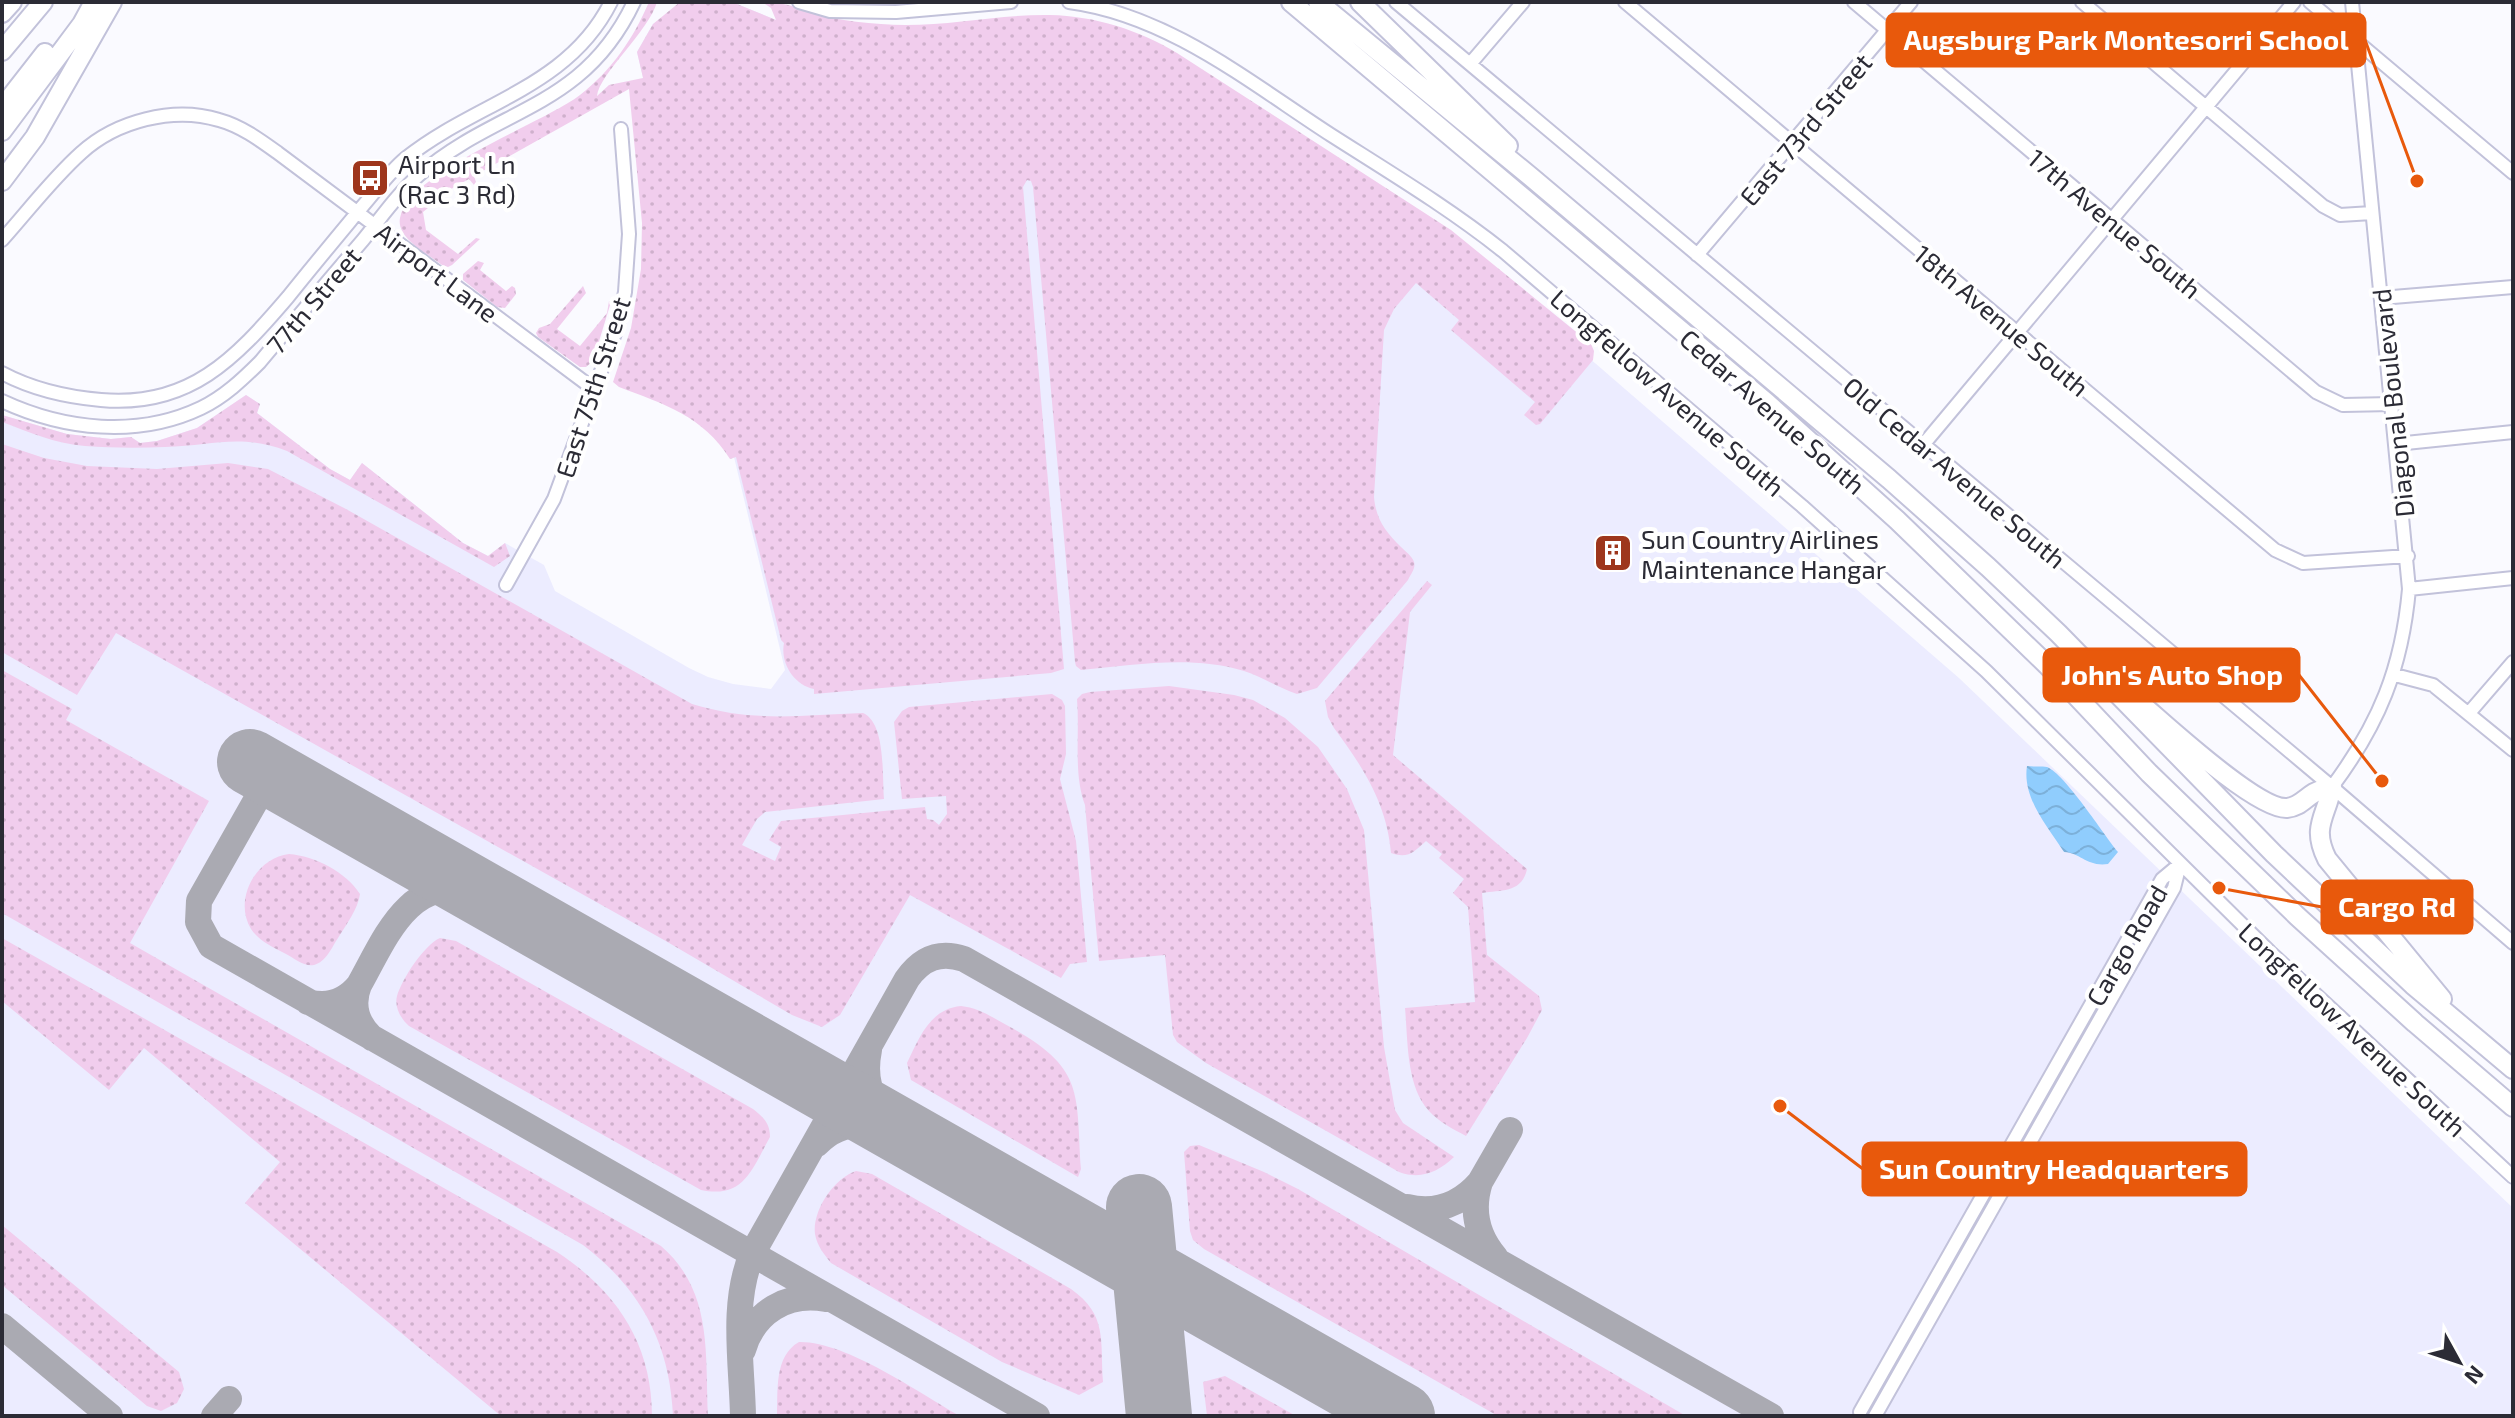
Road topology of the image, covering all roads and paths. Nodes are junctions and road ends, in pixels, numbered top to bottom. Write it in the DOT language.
graph roads {
  1 [pos="12,2"];
  2 [pos="43,2"];
  3 [pos="84,2"];
  4 [pos="94,2"];
  5 [pos="112,2"];
  6 [pos="611,2"];
  7 [pos="634,2"];
  8 [pos="799,2"];
  9 [pos="851,2"];
  10 [pos="1011,2"];
  11 [pos="1069,2"];
  12 [pos="1291,2"];
  13 [pos="1318,2"];
  14 [pos="1360,2"];
  15 [pos="1396,2"];
  16 [pos="1523,2"];
  17 [pos="1625,2"];
  18 [pos="1854,2"];
  19 [pos="1911,2"];
  20 [pos="2082,2"];
  21 [pos="2294,2"];
  22 [pos="2310,2"];
  23 [pos="2352,2"];
  24 [pos="874,11"];
  25 [pos="2,13"];
  26 [pos="1888,31"];
  27 [pos="2355,40"];
  28 [pos="2,51"];
  29 [pos="1470,64"];
  30 [pos="2207,107"];
  31 [pos="2,108"];
  32 [pos="621,129"];
  33 [pos="2,131"];
  34 [pos="1793,144"];
  35 [pos="2513,173"];
  36 [pos="1531,177"];
  37 [pos="2,181"];
  38 [pos="358,212"];
  39 [pos="2372,213"];
  40 [pos="2112,220"];
  41 [pos="375,225"];
  42 [pos="2,240"];
  43 [pos="1697,255"];
  44 [pos="2513,287"];
  45 [pos="2381,298"];
  46 [pos="2018,333"];
  47 [pos="2,373"];
  48 [pos="595,390"];
  49 [pos="2,401"];
  50 [pos="2392,404"];
  51 [pos="2513,432"];
  52 [pos="2396,444"];
  53 [pos="1923,445"];
  54 [pos="2408,556"];
  55 [pos="2513,578"];
  56 [pos="506,585"];
  57 [pos="2409,589"];
  58 [pos="2058,633"];
  59 [pos="2513,662"];
  60 [pos="2395,675"];
  61 [pos="2469,713"];
  62 [pos="2513,750"];
  63 [pos="2332,787"];
  64 [pos="2180,864"];
  65 [pos="2513,943"];
  66 [pos="2469,1032"];
  67 [pos="2513,1069"];
  68 [pos="2513,1107"];
  69 [pos="2513,1177"];
  70 [pos="1860,1412"];
  71 [pos="1875,1416"];
  1 -- 25 [label="highway"];
  2 -- 28 [label="highway"];
  3 -- 31 [label="highway"];
  4 -- 33 [label="highway"];
  5 -- 37 [label="highway"];
  6 -- 38 [label="street, 77th Street"];
  7 -- 41 [label="street, 77th Street"];
  8 -- 24 [label="street"];
  9 -- 24 [label="street"];
  10 -- 24 [label="street"];
  11 -- 64 [label="street, Longfellow Avenue South"];
  12 -- 68 [label="highway, Cedar Avenue South"];
  13 -- 36 [label="highway, Cedar Avenue South"];
  14 -- 36 [label="highway"];
  15 -- 29 [label="street, Old Cedar Avenue South"];
  16 -- 29 [label="street"];
  17 -- 34 [label="street, 18th Avenue South"];
  18 -- 26 [label="street, 17th Avenue South"];
  19 -- 26 [label="street, East 73rd Street"];
  20 -- 30 [label="street"];
  21 -- 30 [label="street"];
  22 -- 27 [label="street"];
  23 -- 27 [label="street, Diagonal Boulevard"];
  26 -- 34 [label="street, East 73rd Street"];
  26 -- 40 [label="street, 17th Avenue South"];
  27 -- 35 [label="street"];
  27 -- 39 [label="street, Diagonal Boulevard"];
  29 -- 43 [label="street, Old Cedar Avenue South"];
  30 -- 39 [label="street"];
  30 -- 40 [label="street"];
  32 -- 48 [label="street, East 75th Street"];
  34 -- 43 [label="street, East 73rd Street"];
  34 -- 46 [label="street, 18th Avenue South"];
  36 -- 58 [label="highway, Cedar Avenue South"];
  38 -- 41 [label="street, Airport Lane"];
  38 -- 42 [label="street, Airport Lane"];
  38 -- 47 [label="street, 77th Street"];
  39 -- 45 [label="street, Diagonal Boulevard"];
  40 -- 46 [label="street"];
  40 -- 50 [label="street, 17th Avenue South"];
  41 -- 48 [label="street, Airport Lane"];
  41 -- 49 [label="street, 77th Street"];
  43 -- 53 [label="street, Old Cedar Avenue South"];
  44 -- 45 [label="street"];
  45 -- 50 [label="street, Diagonal Boulevard"];
  46 -- 53 [label="street"];
  46 -- 54 [label="street, 18th Avenue South"];
  48 -- 56 [label="street, East 75th Street"];
  50 -- 52 [label="street, Diagonal Boulevard"];
  51 -- 52 [label="street"];
  52 -- 54 [label="street, Diagonal Boulevard"];
  53 -- 63 [label="street, Old Cedar Avenue South"];
  54 -- 57 [label="street, Diagonal Boulevard"];
  55 -- 57 [label="street"];
  57 -- 60 [label="street, Diagonal Boulevard"];
  58 -- 63 [label="highway"];
  58 -- 66 [label="highway, Cedar Avenue South"];
  59 -- 61 [label="street"];
  60 -- 61 [label="street"];
  60 -- 63 [label="street, Diagonal Boulevard"];
  61 -- 62 [label="street"];
  63 -- 65 [label="street, Old Cedar Avenue South"];
  63 -- 66 [label="highway"];
  64 -- 69 [label="street, Longfellow Avenue South"];
  64 -- 70 [label="street, Cargo Road"];
  64 -- 71 [label="street, Cargo Road"];
  66 -- 67 [label="highway, Cedar Avenue South"];
}
